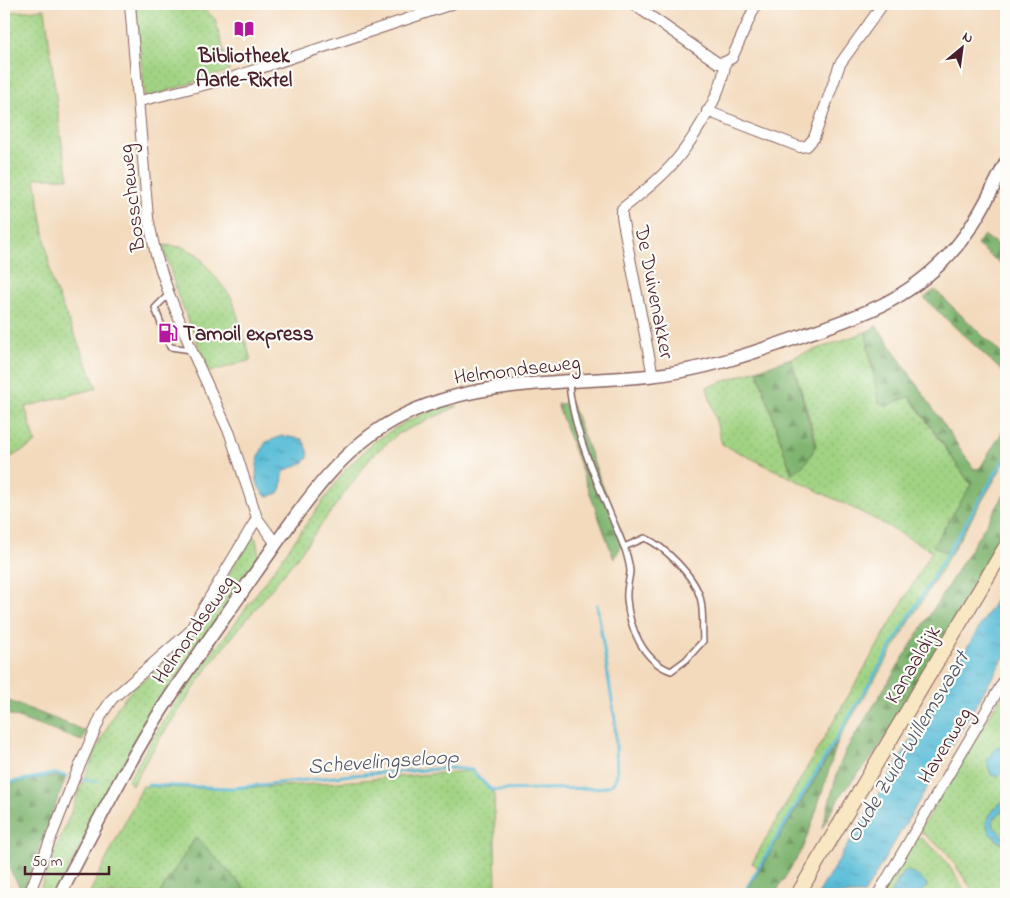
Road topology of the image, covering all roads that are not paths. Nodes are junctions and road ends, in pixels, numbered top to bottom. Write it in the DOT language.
graph roads {
  1 [pos="130,4"];
  2 [pos="452,4"];
  3 [pos="634,4"];
  4 [pos="756,4"];
  5 [pos="883,4"];
  6 [pos="725,62"];
  7 [pos="140,101"];
  8 [pos="707,111"];
  9 [pos="1006,162"];
  10 [pos="169,294"];
  11 [pos="192,351"];
  12 [pos="653,376"];
  13 [pos="569,382"];
  14 [pos="257,518"];
  15 [pos="276,544"];
  16 [pos="1006,546"];
  17 [pos="624,547"];
  18 [pos="1006,677"];
  19 [pos="29,894"];
  20 [pos="60,894"];
  21 [pos="798,894"];
  22 [pos="878,894"];
  1 -- 7 [label="street, Bosscheweg"];
  2 -- 7 [label="street"];
  3 -- 6 [label="street"];
  4 -- 6 [label="street"];
  5 -- 8 [label="street"];
  6 -- 8 [label="street, De Duivenakker"];
  7 -- 10 [label="street, Bosscheweg"];
  8 -- 12 [label="street, De Duivenakker"];
  9 -- 12 [label="street, Helmondseweg"];
  10 -- 11 [label="street, Bosscheweg"];
  10 -- 11 [label="lane"];
  11 -- 14 [label="street, Bosscheweg"];
  12 -- 13 [label="street, Helmondseweg"];
  13 -- 15 [label="street, Helmondseweg"];
  13 -- 17 [label="lane"];
  14 -- 15 [label="street, Bosscheweg"];
  14 -- 19 [label="street, Helmondseweg"];
  15 -- 20 [label="street, Helmondseweg"];
  16 -- 21 [label="main road, Kanaaldijk"];
  17 -- 17 [label="lane"];
  18 -- 22 [label="street, Havenweg"];
}
